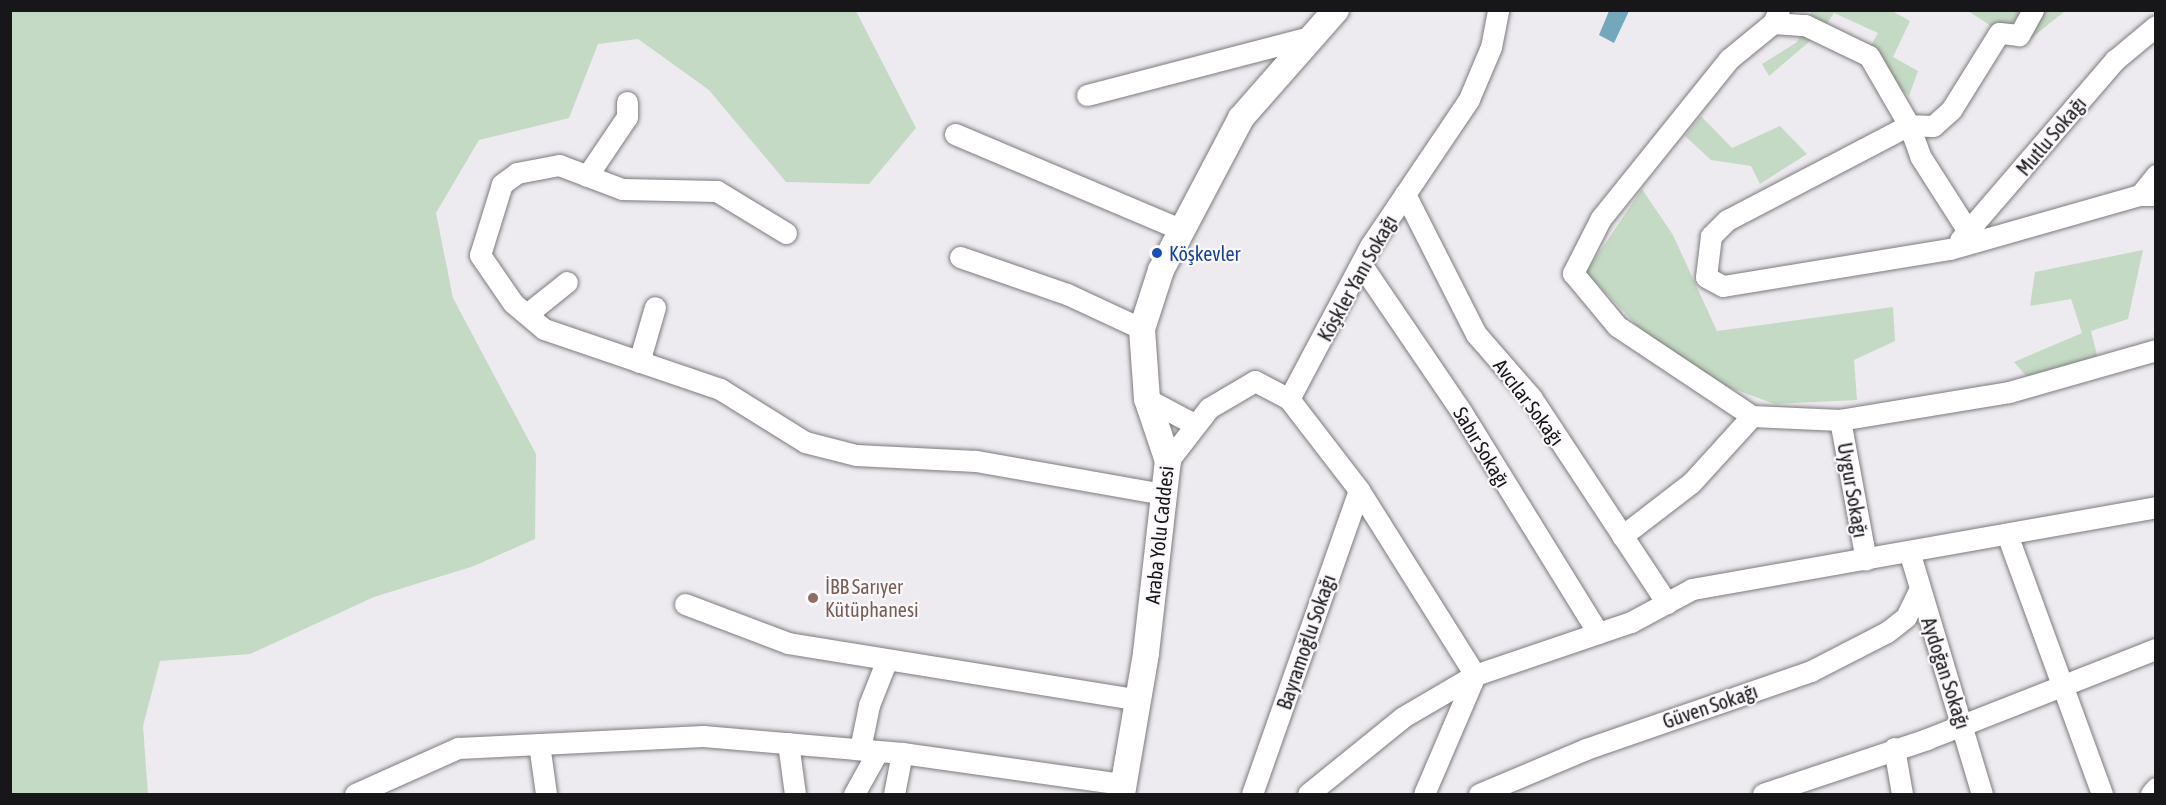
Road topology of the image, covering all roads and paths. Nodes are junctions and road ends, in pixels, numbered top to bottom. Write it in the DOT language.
graph roads {
  1 [pos="1336,10"];
  2 [pos="1498,10"];
  3 [pos="2033,10"];
  4 [pos="1776,17"];
  5 [pos="2156,26"];
  6 [pos="1314,36"];
  7 [pos="1087,95"];
  8 [pos="627,102"];
  9 [pos="1909,125"];
  10 [pos="955,134"];
  11 [pos="2156,175"];
  12 [pos="587,176"];
  13 [pos="1405,194"];
  14 [pos="2148,195"];
  15 [pos="1182,230"];
  16 [pos="1968,231"];
  17 [pos="786,233"];
  18 [pos="1950,249"];
  19 [pos="960,257"];
  20 [pos="1361,264"];
  21 [pos="567,282"];
  22 [pos="655,307"];
  23 [pos="527,315"];
  24 [pos="1142,329"];
  25 [pos="2156,350"];
  26 [pos="639,362"];
  27 [pos="1147,399"];
  28 [pos="1289,399"];
  29 [pos="1752,416"];
  30 [pos="1840,420"];
  31 [pos="1196,425"];
  32 [pos="1168,461"];
  33 [pos="1359,490"];
  34 [pos="1164,494"];
  35 [pos="2156,507"];
  36 [pos="1622,536"];
  37 [pos="2008,537"];
  38 [pos="1909,551"];
  39 [pos="1866,560"];
  40 [pos="1919,590"];
  41 [pos="1667,603"];
  42 [pos="686,604"];
  43 [pos="1598,633"];
  44 [pos="2156,649"];
  45 [pos="886,662"];
  46 [pos="1475,675"];
  47 [pos="2061,684"];
  48 [pos="1138,700"];
  49 [pos="1963,723"];
  50 [pos="788,743"];
  51 [pos="539,744"];
  52 [pos="1894,748"];
  53 [pos="869,750"];
  54 [pos="902,753"];
  55 [pos="2156,788"];
  56 [pos="1123,789"];
  57 [pos="383,790"];
  58 [pos="355,795"];
  59 [pos="546,795"];
  60 [pos="795,795"];
  61 [pos="854,795"];
  62 [pos="894,795"];
  63 [pos="1252,795"];
  64 [pos="1308,795"];
  65 [pos="1424,795"];
  66 [pos="1479,795"];
  67 [pos="1763,795"];
  68 [pos="1902,795"];
  69 [pos="1982,795"];
  70 [pos="2102,795"];
  71 [pos="2151,795"];
  1 -- 6 [label="street, Araba Yolu Caddesi"];
  2 -- 13 [label="street, Köşkler Yanı Sokağı"];
  3 -- 9 [label="street"];
  4 -- 9 [label="street"];
  4 -- 29 [label="street"];
  5 -- 16 [label="street, Mutlu Sokağı"];
  6 -- 7 [label="street"];
  6 -- 15 [label="street, Araba Yolu Caddesi"];
  8 -- 12 [label="street"];
  9 -- 16 [label="street"];
  9 -- 18 [label="street"];
  10 -- 15 [label="street"];
  11 -- 14 [label="street"];
  12 -- 17 [label="street"];
  12 -- 23 [label="street"];
  13 -- 20 [label="street, Köşkler Yanı Sokağı"];
  13 -- 36 [label="street, Avcılar Sokağı"];
  14 -- 18 [label="street"];
  15 -- 24 [label="street, Araba Yolu Caddesi"];
  16 -- 18 [label="street, Mutlu Sokağı"];
  19 -- 24 [label="street"];
  20 -- 28 [label="street, Köşkler Yanı Sokağı"];
  20 -- 43 [label="street, Sabır Sokağı"];
  21 -- 23 [label="street"];
  22 -- 26 [label="street"];
  23 -- 26 [label="street"];
  24 -- 27 [label="street, Araba Yolu Caddesi"];
  25 -- 30 [label="street"];
  26 -- 34 [label="street"];
  27 -- 31 [label="street"];
  27 -- 32 [label="street, Araba Yolu Caddesi"];
  28 -- 31 [label="street"];
  28 -- 33 [label="street"];
  29 -- 30 [label="street"];
  29 -- 36 [label="street"];
  30 -- 39 [label="street, Uygur Sokağı"];
  31 -- 32 [label="street"];
  32 -- 34 [label="street, Araba Yolu Caddesi"];
  33 -- 46 [label="street"];
  33 -- 63 [label="street, Bayramoğlu Sokağı"];
  34 -- 48 [label="street, Araba Yolu Caddesi"];
  35 -- 37 [label="street"];
  36 -- 41 [label="street, Avcılar Sokağı"];
  37 -- 38 [label="street"];
  37 -- 47 [label="street"];
  38 -- 39 [label="street"];
  38 -- 40 [label="street, Aydoğan Sokağı"];
  39 -- 41 [label="street"];
  40 -- 49 [label="street, Aydoğan Sokağı"];
  40 -- 66 [label="street, Güven Sokağı"];
  41 -- 43 [label="street"];
  42 -- 45 [label="street"];
  43 -- 46 [label="street"];
  44 -- 47 [label="street"];
  45 -- 48 [label="street"];
  45 -- 53 [label="street"];
  46 -- 64 [label="street"];
  46 -- 65 [label="street"];
  47 -- 49 [label="street"];
  47 -- 70 [label="street"];
  48 -- 56 [label="street, Araba Yolu Caddesi"];
  49 -- 52 [label="street"];
  49 -- 69 [label="street, Aydoğan Sokağı"];
  50 -- 51 [label="street"];
  50 -- 53 [label="street"];
  50 -- 60 [label="street"];
  51 -- 57 [label="street"];
  51 -- 59 [label="street"];
  52 -- 67 [label="street"];
  52 -- 68 [label="street"];
  53 -- 54 [label="street"];
  53 -- 61 [label="street"];
  54 -- 56 [label="street"];
  54 -- 62 [label="street"];
  55 -- 71 [label="street"];
  57 -- 58 [label="street"];
}
